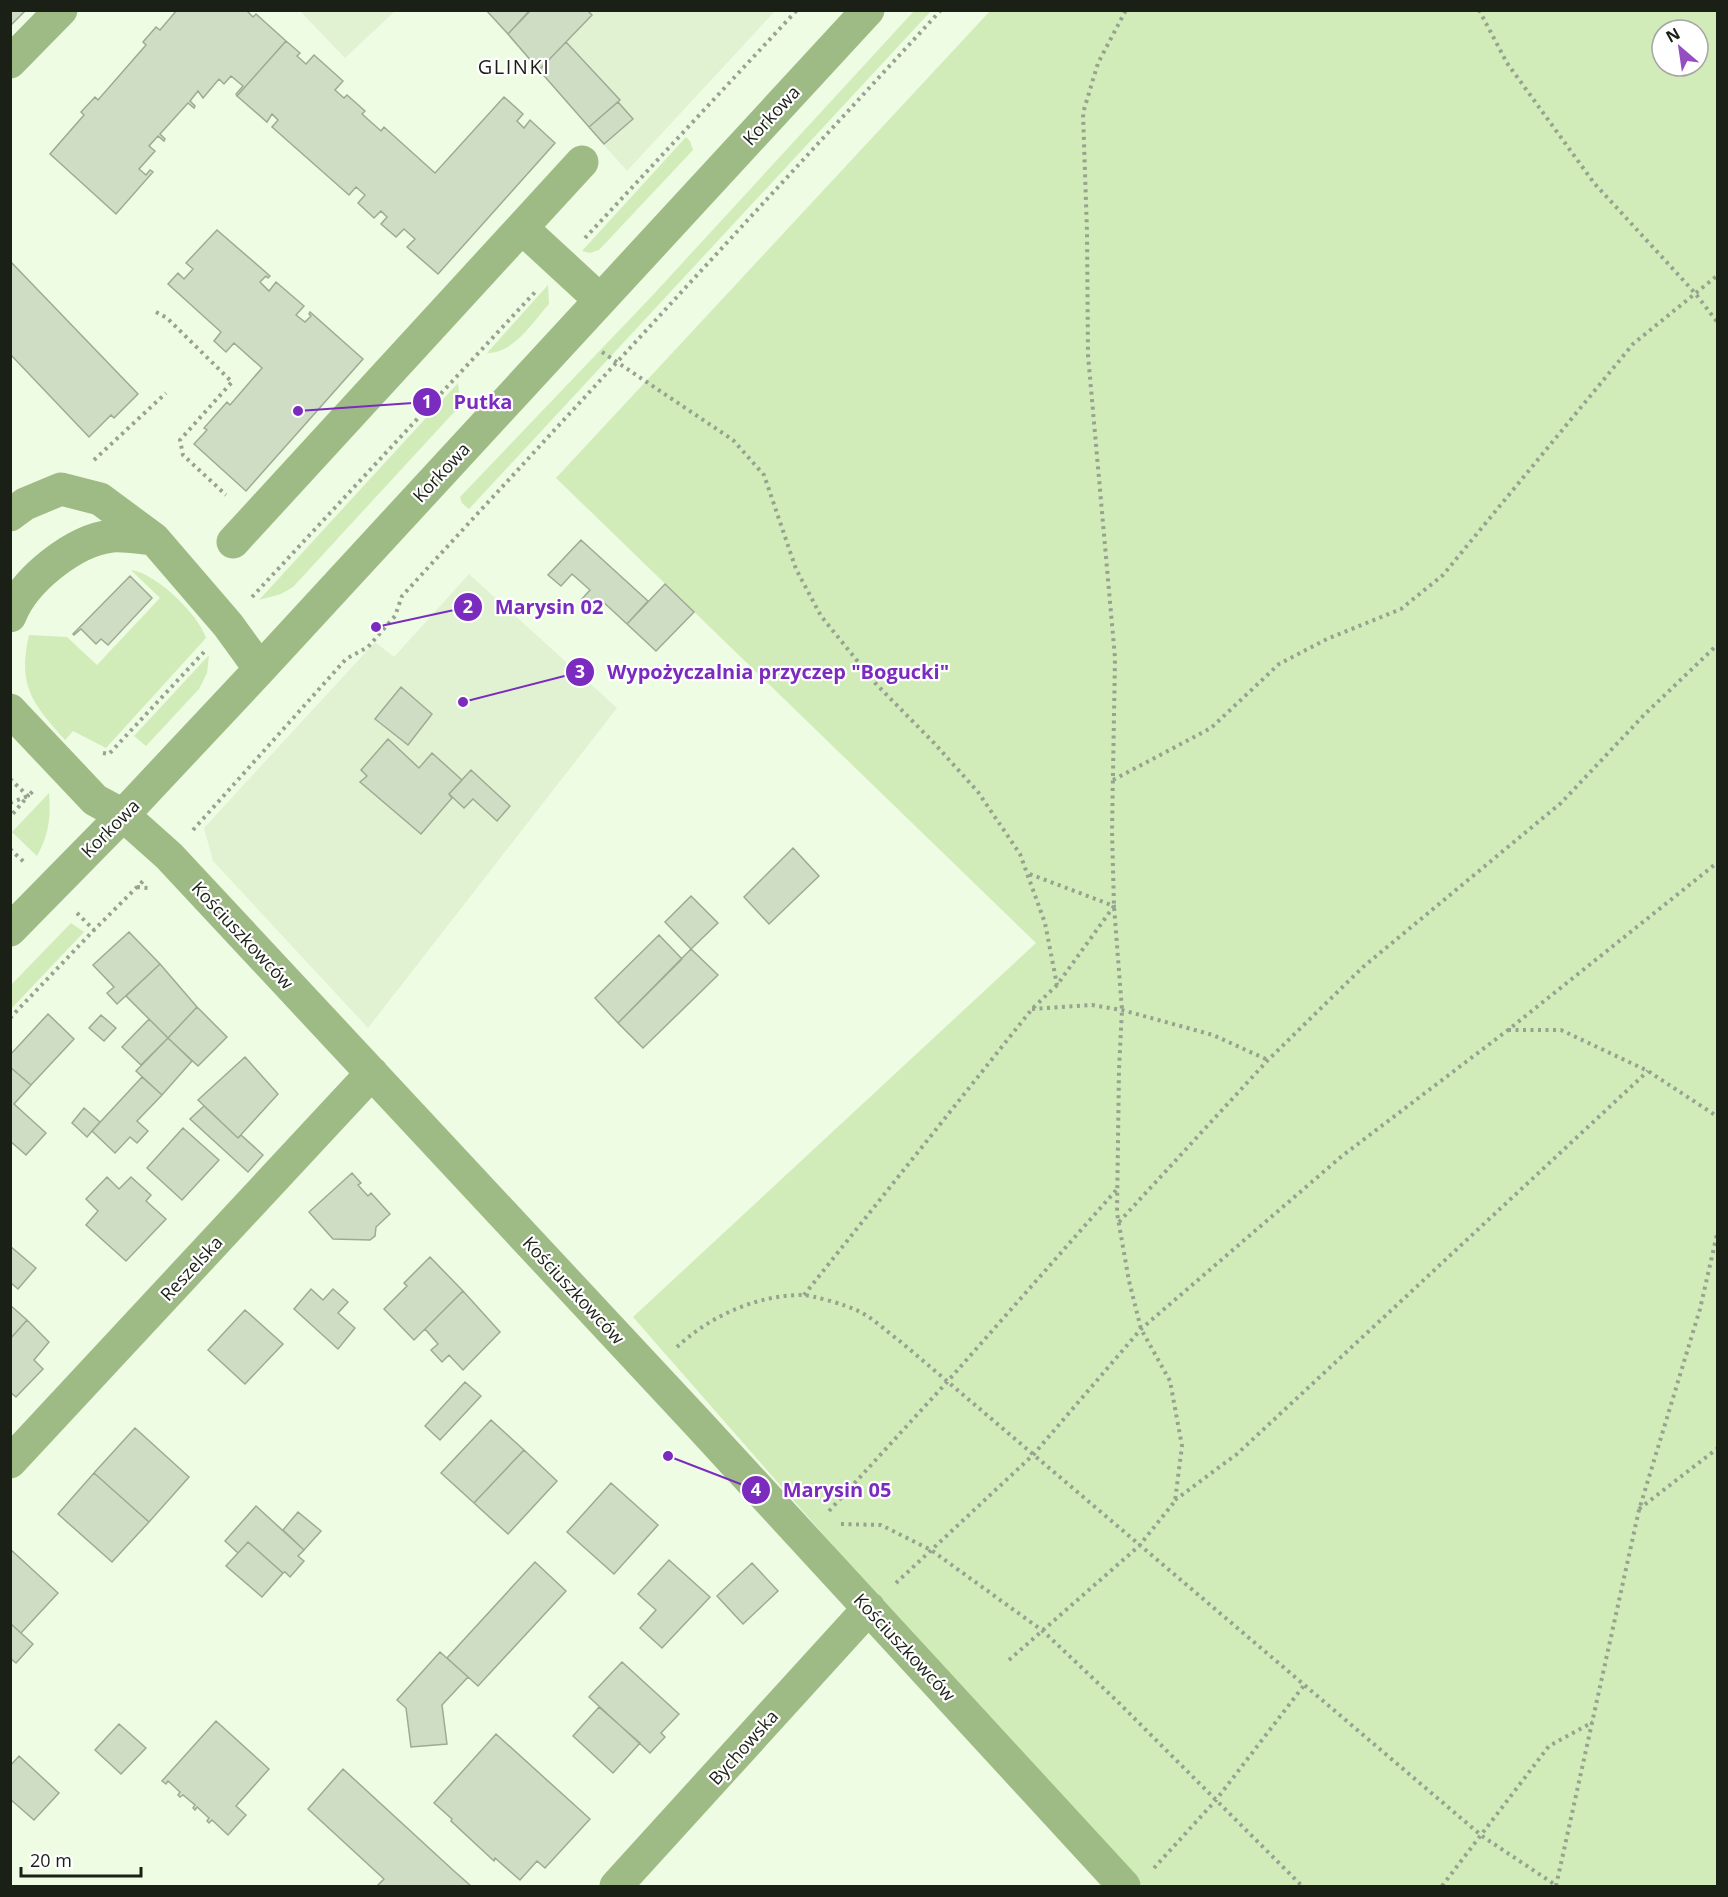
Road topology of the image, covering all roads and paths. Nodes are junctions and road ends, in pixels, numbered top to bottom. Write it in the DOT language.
graph roads {
  1 [pos="61,10"];
  2 [pos="797,10"];
  3 [pos="868,10"];
  4 [pos="941,10"];
  5 [pos="1126,10"];
  6 [pos="1479,10"];
  7 [pos="10,62"];
  8 [pos="582,162"];
  9 [pos="522,228"];
  10 [pos="561,263"];
  11 [pos="1718,275"];
  12 [pos="1695,293"];
  13 [pos="600,300"];
  14 [pos="156,312"];
  15 [pos="1718,323"];
  16 [pos="571,331"];
  17 [pos="616,362"];
  18 [pos="166,393"];
  19 [pos="92,463"];
  20 [pos="233,502"];
  21 [pos="10,515"];
  22 [pos="154,539"];
  23 [pos="233,542"];
  24 [pos="10,616"];
  25 [pos="228,625"];
  26 [pos="1718,644"];
  27 [pos="260,669"];
  28 [pos="10,710"];
  29 [pos="99,752"];
  30 [pos="10,778"];
  31 [pos="1112,781"];
  32 [pos="42,783"];
  33 [pos="28,796"];
  34 [pos="10,803"];
  35 [pos="123,815"];
  36 [pos="10,817"];
  37 [pos="169,856"];
  38 [pos="1718,862"];
  39 [pos="1027,873"];
  40 [pos="51,887"];
  41 [pos="1114,906"];
  42 [pos="10,930"];
  43 [pos="94,930"];
  44 [pos="1057,985"];
  45 [pos="1032,1009"];
  46 [pos="1122,1010"];
  47 [pos="10,1018"];
  48 [pos="1508,1030"];
  49 [pos="1268,1060"];
  50 [pos="1648,1071"];
  51 [pos="372,1073"];
  52 [pos="1718,1117"];
  53 [pos="1118,1188"];
  54 [pos="1119,1223"];
  55 [pos="1718,1230"];
  56 [pos="804,1295"];
  57 [pos="1141,1329"];
  58 [pos="650,1372"];
  59 [pos="947,1382"];
  60 [pos="1718,1449"];
  61 [pos="1033,1455"];
  62 [pos="10,1462"];
  63 [pos="1175,1501"];
  64 [pos="1639,1510"];
  65 [pos="804,1538"];
  66 [pos="1139,1546"];
  67 [pos="932,1550"];
  68 [pos="869,1608"];
  69 [pos="1043,1631"];
  70 [pos="1009,1660"];
  71 [pos="1305,1684"];
  72 [pos="1593,1722"];
  73 [pos="1216,1800"];
  74 [pos="1482,1836"];
  75 [pos="1154,1869"];
  76 [pos="1556,1886"];
  77 [pos="616,1887"];
  78 [pos="1124,1887"];
  79 [pos="1302,1887"];
  80 [pos="1442,1887"];
  1 -- 7 [label="street"];
  2 -- 10 [label="path"];
  3 -- 13 [label="street, Korkowa"];
  4 -- 17 [label="path"];
  5 -- 31 [label="path"];
  6 -- 12 [label="path"];
  8 -- 9 [label="street"];
  9 -- 10 [label="street"];
  9 -- 23 [label="street"];
  10 -- 13 [label="street"];
  10 -- 25 [label="path"];
  11 -- 12 [label="path"];
  12 -- 15 [label="path"];
  12 -- 31 [label="path"];
  13 -- 16 [label="street, Korkowa"];
  14 -- 20 [label="path"];
  16 -- 17 [label="path"];
  16 -- 27 [label="street, Korkowa"];
  17 -- 37 [label="path"];
  17 -- 39 [label="path"];
  18 -- 19 [label="path"];
  21 -- 22 [label="street"];
  22 -- 24 [label="street"];
  22 -- 25 [label="street"];
  25 -- 27 [label="street"];
  25 -- 29 [label="path"];
  26 -- 49 [label="path"];
  27 -- 35 [label="street, Korkowa"];
  28 -- 35 [label="street, Kościuszkowców"];
  30 -- 33 [label="path"];
  31 -- 41 [label="path"];
  32 -- 33 [label="path"];
  33 -- 34 [label="path"];
  33 -- 36 [label="path"];
  35 -- 37 [label="street, Kościuszkowców"];
  35 -- 40 [label="street, Korkowa"];
  37 -- 43 [label="path"];
  37 -- 51 [label="street, Kościuszkowców"];
  38 -- 48 [label="path"];
  39 -- 41 [label="path"];
  39 -- 44 [label="path"];
  40 -- 42 [label="street, Korkowa"];
  40 -- 43 [label="path"];
  41 -- 44 [label="path"];
  41 -- 46 [label="path"];
  43 -- 47 [label="path"];
  44 -- 45 [label="path"];
  45 -- 46 [label="path"];
  45 -- 56 [label="path"];
  46 -- 49 [label="path"];
  46 -- 53 [label="path"];
  48 -- 50 [label="path"];
  48 -- 57 [label="path"];
  49 -- 54 [label="path"];
  50 -- 52 [label="path"];
  50 -- 63 [label="path"];
  51 -- 58 [label="street, Kościuszkowców"];
  51 -- 62 [label="street, Reszelska"];
  53 -- 54 [label="path"];
  53 -- 59 [label="path"];
  54 -- 57 [label="path"];
  55 -- 64 [label="path"];
  56 -- 58 [label="path"];
  56 -- 59 [label="path"];
  57 -- 61 [label="path"];
  57 -- 63 [label="path"];
  58 -- 65 [label="street, Kościuszkowców"];
  59 -- 61 [label="path"];
  59 -- 65 [label="path"];
  60 -- 64 [label="path"];
  61 -- 66 [label="path"];
  61 -- 67 [label="path"];
  63 -- 66 [label="path"];
  64 -- 72 [label="path"];
  65 -- 67 [label="path"];
  65 -- 68 [label="street, Kościuszkowców"];
  66 -- 69 [label="path"];
  66 -- 71 [label="path"];
  67 -- 68 [label="path"];
  67 -- 69 [label="path"];
  68 -- 77 [label="street, Bychowska"];
  68 -- 78 [label="street, Kościuszkowców"];
  69 -- 70 [label="path"];
  69 -- 73 [label="path"];
  71 -- 73 [label="path"];
  71 -- 74 [label="path"];
  72 -- 74 [label="path"];
  72 -- 76 [label="path"];
  73 -- 75 [label="path"];
  73 -- 79 [label="path"];
  74 -- 76 [label="path"];
  74 -- 80 [label="path"];
}
